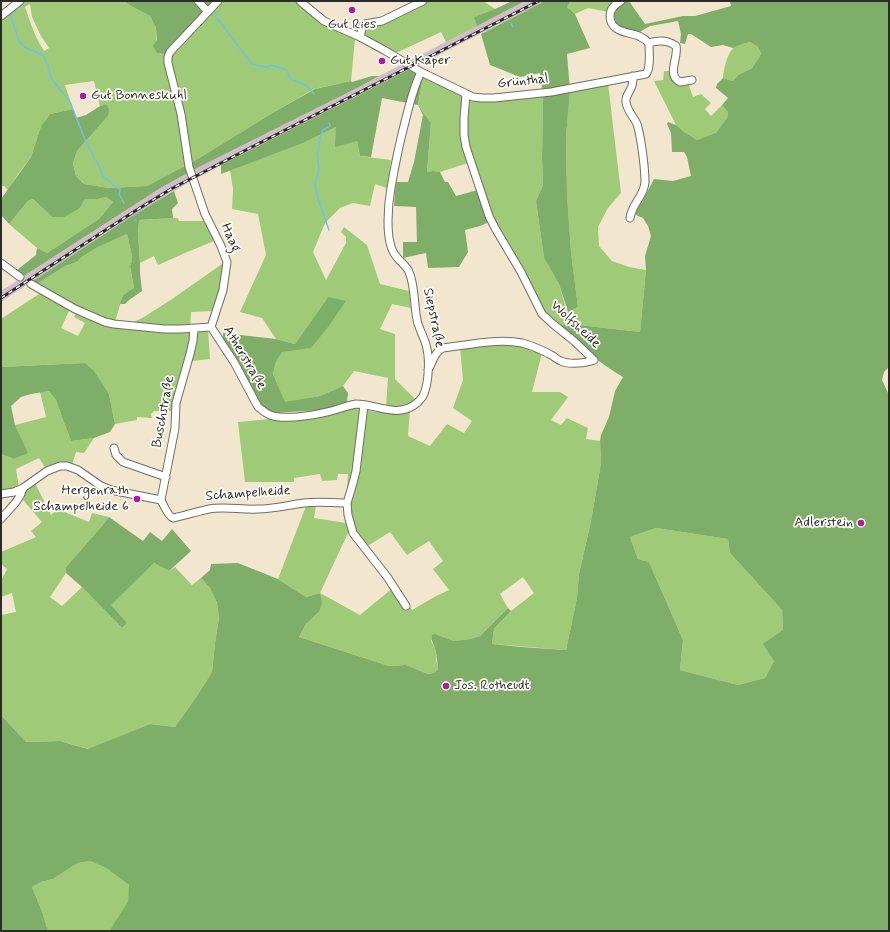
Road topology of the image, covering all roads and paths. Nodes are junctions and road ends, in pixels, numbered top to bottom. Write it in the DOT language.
graph roads {
  1 [pos="20,1"];
  2 [pos="198,1"];
  3 [pos="218,1"];
  4 [pos="300,1"];
  5 [pos="423,1"];
  6 [pos="621,1"];
  7 [pos="208,12"];
  8 [pos="1,16"];
  9 [pos="360,37"];
  10 [pos="649,43"];
  11 [pos="421,72"];
  12 [pos="633,76"];
  13 [pos="692,80"];
  14 [pos="466,94"];
  15 [pos="630,218"];
  16 [pos="1,263"];
  17 [pos="20,277"];
  18 [pos="31,284"];
  19 [pos="211,328"];
  20 [pos="194,329"];
  21 [pos="428,371"];
  22 [pos="364,405"];
  23 [pos="114,448"];
  24 [pos="166,477"];
  25 [pos="23,488"];
  26 [pos="1,494"];
  27 [pos="161,500"];
  28 [pos="347,503"];
  29 [pos="1,519"];
  30 [pos="406,606"];
  1 -- 8 [label="street"];
  2 -- 7 [label="street"];
  3 -- 7 [label="street"];
  4 -- 9 [label="street, Grünthal"];
  5 -- 9 [label="street"];
  6 -- 10 [label="street"];
  7 -- 19 [label="street, Haag"];
  9 -- 11 [label="street, Grünthal"];
  10 -- 12 [label="street, Grünthal"];
  10 -- 13 [label="street"];
  11 -- 14 [label="street, Grünthal"];
  11 -- 21 [label="street, Siepstraße"];
  12 -- 14 [label="street, Grünthal"];
  12 -- 15 [label="street"];
  14 -- 21 [label="street, Wolfsheide"];
  16 -- 17 [label="street"];
  18 -- 20 [label="street, Atherstraße"];
  19 -- 20 [label="street, Atherstraße"];
  19 -- 22 [label="street, Atherstraße"];
  20 -- 24 [label="street, Buschstraße"];
  21 -- 22 [label="street, Siepstraße"];
  22 -- 28 [label="street"];
  23 -- 24 [label="street"];
  24 -- 27 [label="street, Buschstraße"];
  25 -- 26 [label="street"];
  25 -- 27 [label="street"];
  25 -- 29 [label="street"];
  27 -- 28 [label="street, Schampelheide"];
  28 -- 30 [label="street"];
}
